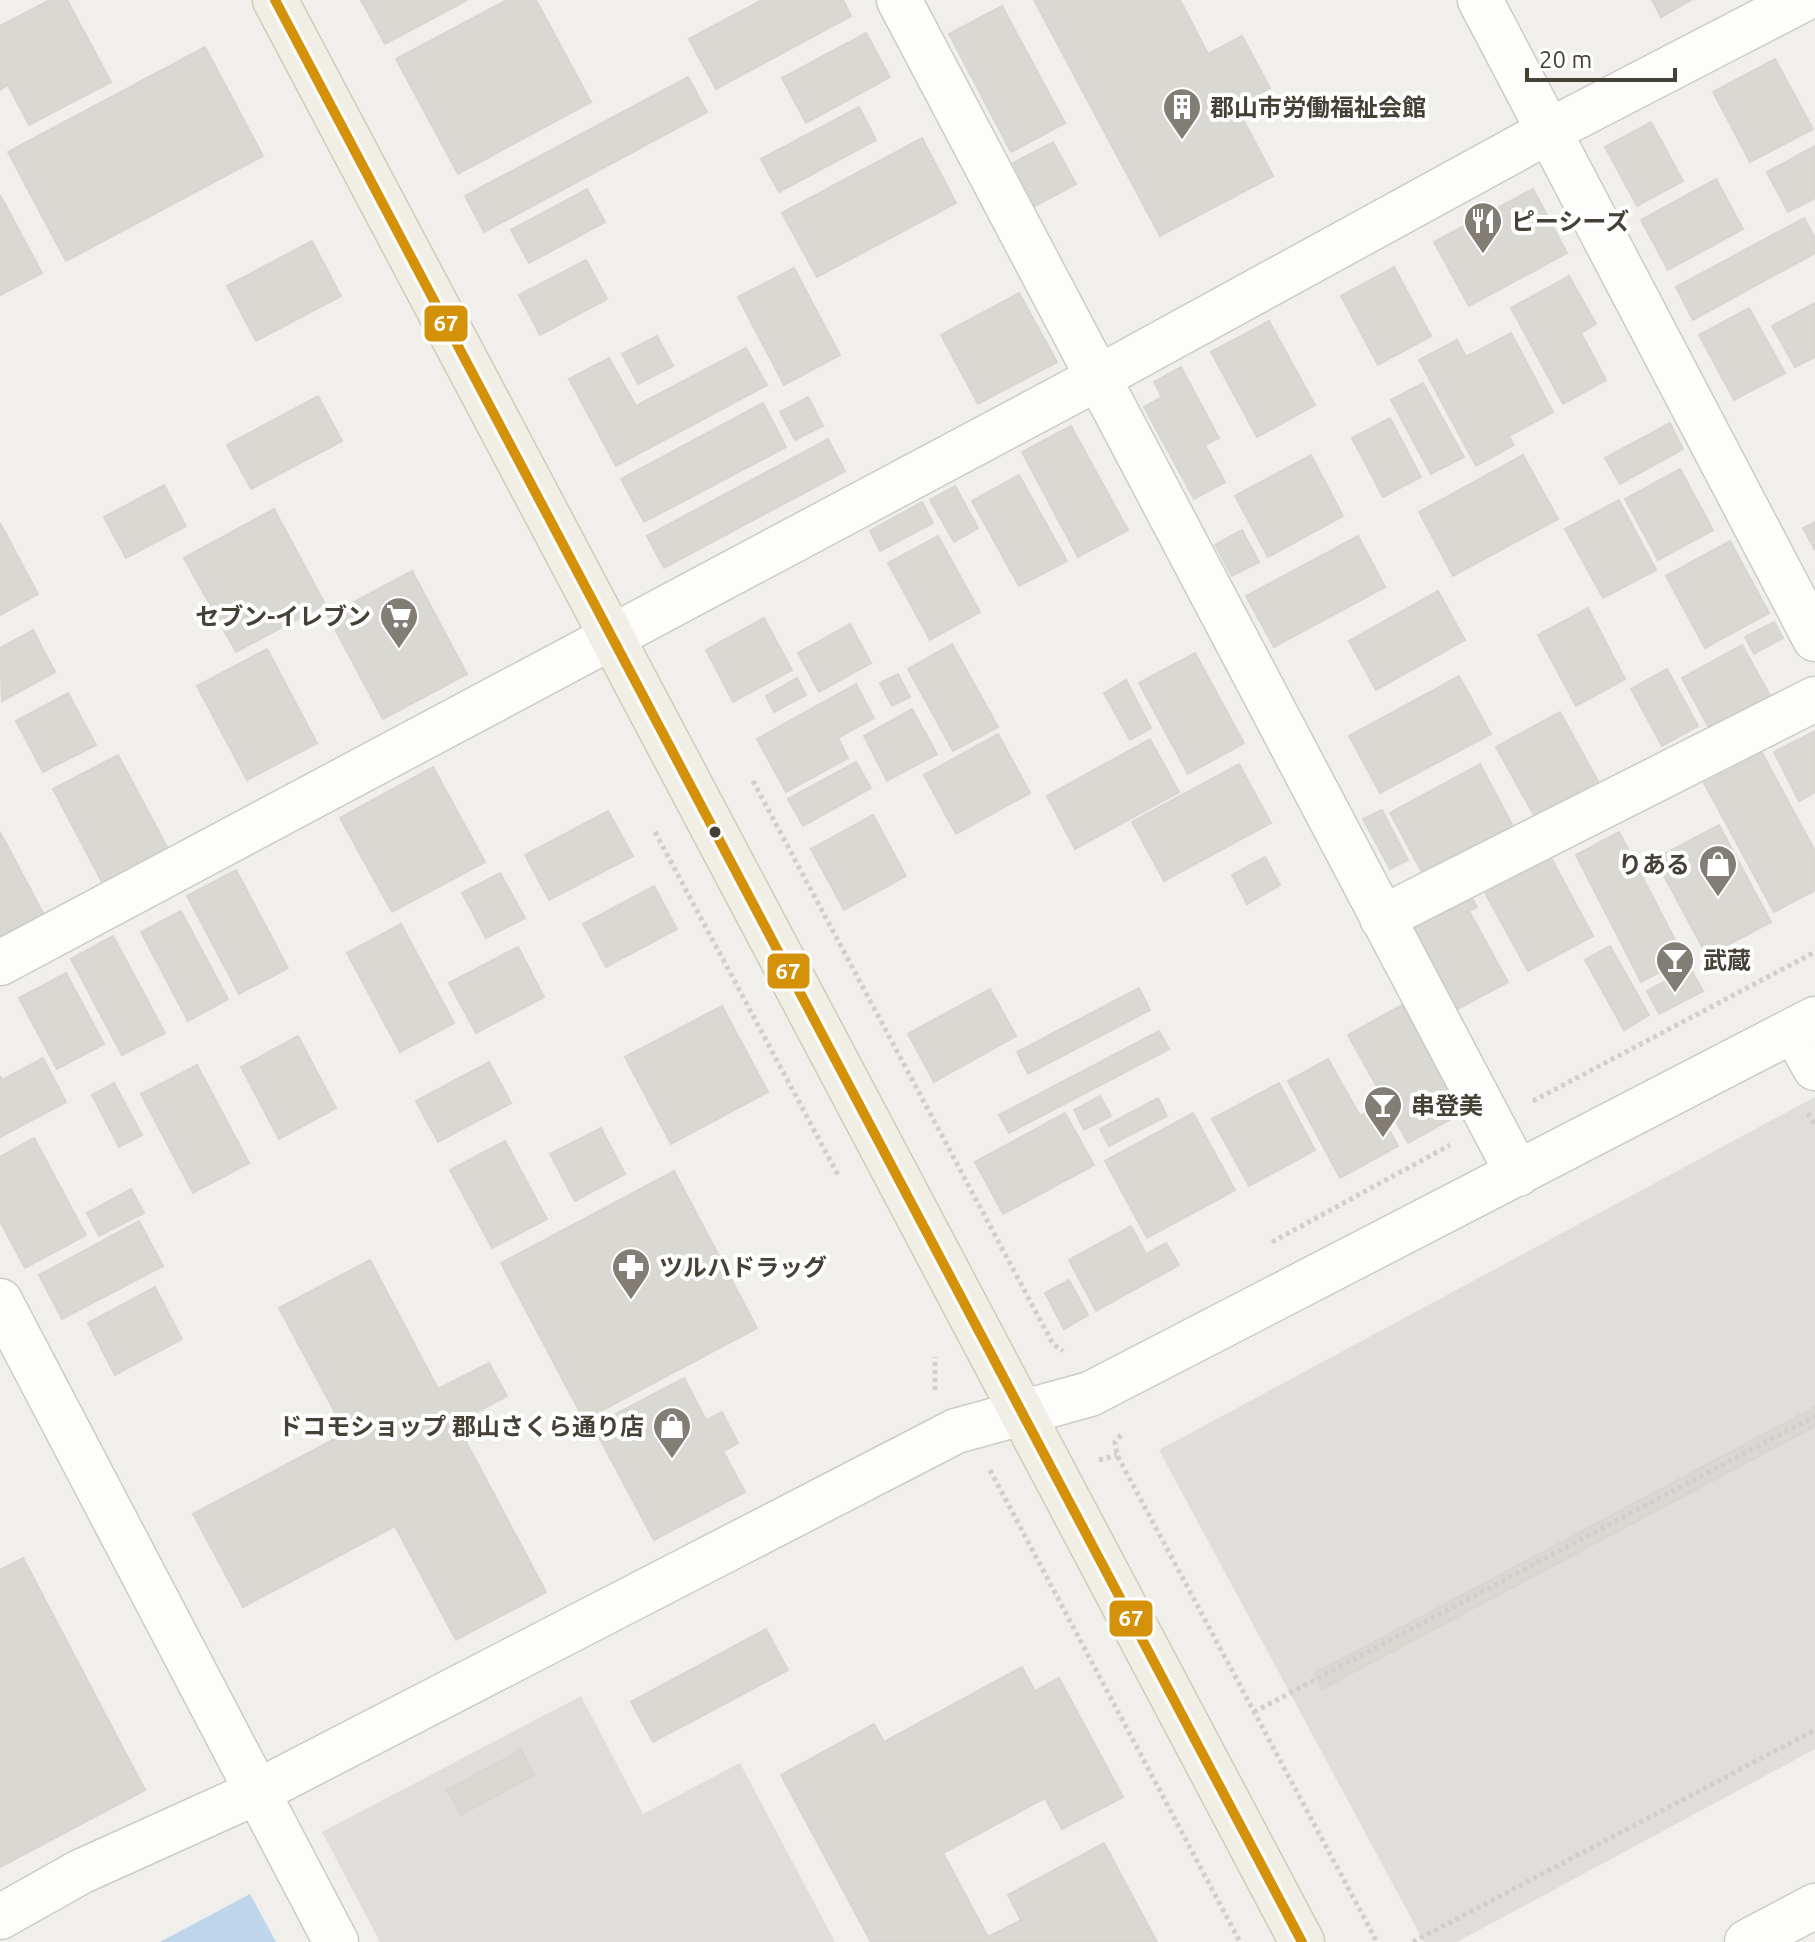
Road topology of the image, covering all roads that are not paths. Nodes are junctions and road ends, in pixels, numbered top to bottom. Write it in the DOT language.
graph roads {
  1 [pos="275,0"];
  2 [pos="899,0"];
  3 [pos="1480,0"];
  4 [pos="1802,0"];
  5 [pos="1549,131"];
  6 [pos="1096,379"];
  7 [pos="1811,623"];
  8 [pos="612,634"];
  9 [pos="1815,699"];
  10 [pos="1382,918"];
  11 [pos="0,963"];
  12 [pos="1805,1024"];
  13 [pos="1809,1086"];
  14 [pos="1518,1174"];
  15 [pos="0,1301"];
  16 [pos="1019,1411"];
  17 [pos="257,1792"];
  18 [pos="1815,1906"];
  19 [pos="0,1917"];
  20 [pos="336,1942"];
  21 [pos="1302,1942"];
  22 [pos="1747,1942"];
  1 -- 8 [label="main road"];
  2 -- 6 [label="street"];
  3 -- 5 [label="street"];
  4 -- 5 [label="street"];
  5 -- 6 [label="street"];
  5 -- 7 [label="street"];
  6 -- 8 [label="street"];
  6 -- 10 [label="street"];
  8 -- 11 [label="street"];
  8 -- 16 [label="main road"];
  9 -- 10 [label="street"];
  10 -- 14 [label="street"];
  12 -- 13 [label="street"];
  12 -- 14 [label="street"];
  14 -- 16 [label="street"];
  15 -- 17 [label="street"];
  16 -- 17 [label="street"];
  16 -- 21 [label="main road"];
  17 -- 19 [label="street"];
  17 -- 20 [label="street"];
  18 -- 22 [label="street"];
}
